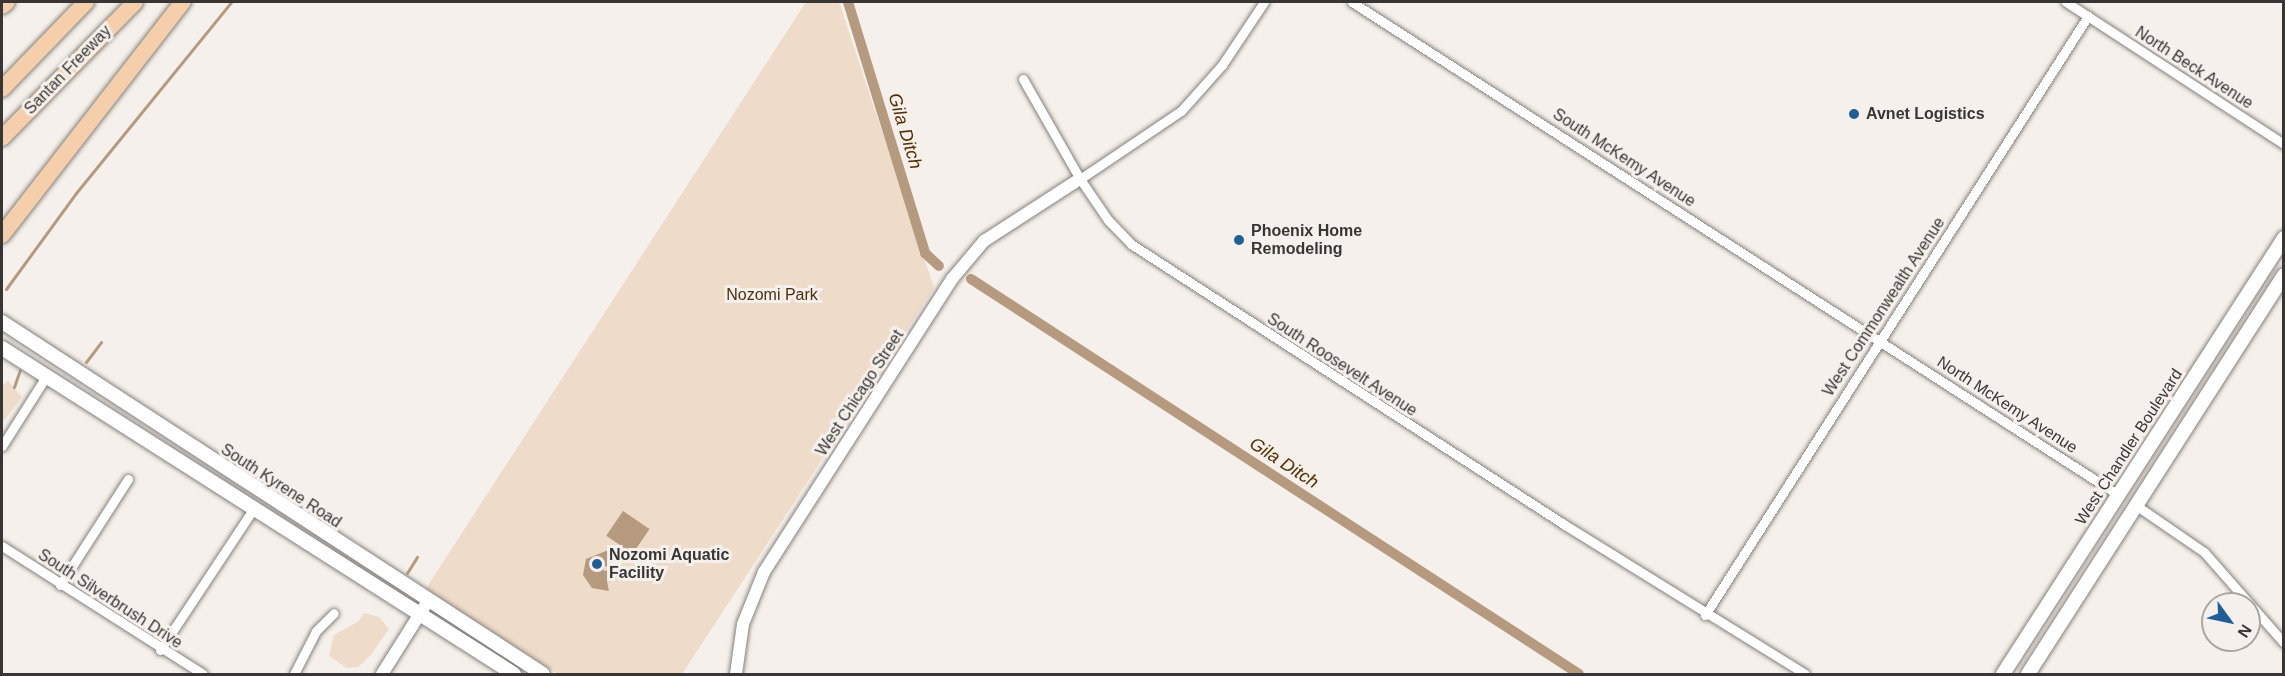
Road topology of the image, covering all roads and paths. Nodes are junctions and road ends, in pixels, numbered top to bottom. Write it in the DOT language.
graph roads {
  1 [pos="7,2"];
  2 [pos="86,2"];
  3 [pos="135,2"];
  4 [pos="183,2"];
  5 [pos="1264,2"];
  6 [pos="1352,2"];
  7 [pos="2066,2"];
  8 [pos="2,6"];
  9 [pos="2088,16"];
  10 [pos="1023,79"];
  11 [pos="2,89"];
  12 [pos="2,138"];
  13 [pos="2283,144"];
  14 [pos="1080,179"];
  15 [pos="2,235"];
  16 [pos="2283,238"];
  17 [pos="2283,275"];
  18 [pos="2,322"];
  19 [pos="1881,340"];
  20 [pos="2,348"];
  21 [pos="47,375"];
  22 [pos="140,414"];
  23 [pos="2,446"];
  24 [pos="128,479"];
  25 [pos="2117,494"];
  26 [pos="2137,506"];
  27 [pos="254,508"];
  28 [pos="2,546"];
  29 [pos="60,585"];
  30 [pos="428,601"];
  31 [pos="334,613"];
  32 [pos="420,614"];
  33 [pos="1705,615"];
  34 [pos="2283,643"];
  35 [pos="160,650"];
  36 [pos="202,675"];
  37 [pos="294,675"];
  38 [pos="382,675"];
  39 [pos="514,675"];
  40 [pos="543,675"];
  41 [pos="736,675"];
  42 [pos="1805,675"];
  43 [pos="2003,675"];
  44 [pos="2028,675"];
  1 -- 8 [label="highway"];
  2 -- 11 [label="highway"];
  3 -- 12 [label="highway, Santan Freeway"];
  4 -- 15 [label="highway"];
  5 -- 14 [label="street"];
  6 -- 19 [label="street, South McKemy Avenue"];
  7 -- 9 [label="street, North Beck Avenue"];
  9 -- 13 [label="street, North Beck Avenue"];
  9 -- 19 [label="street, West Commonwealth Avenue"];
  10 -- 14 [label="street, South Roosevelt Avenue"];
  14 -- 33 [label="street, South Roosevelt Avenue"];
  14 -- 41 [label="street, West Chicago Street"];
  16 -- 25 [label="main road, West Chandler Boulevard"];
  17 -- 26 [label="main road"];
  18 -- 22 [label="main road, South Kyrene Road"];
  19 -- 25 [label="street, North McKemy Avenue"];
  19 -- 33 [label="street, West Commonwealth Avenue"];
  20 -- 21 [label="main road, South Kyrene Road"];
  21 -- 22 [label="main road"];
  21 -- 23 [label="street"];
  21 -- 27 [label="main road, South Kyrene Road"];
  22 -- 30 [label="main road, South Kyrene Road"];
  24 -- 29 [label="street"];
  25 -- 43 [label="main road, West Chandler Boulevard"];
  26 -- 34 [label="street"];
  26 -- 44 [label="main road"];
  27 -- 32 [label="main road, South Kyrene Road"];
  27 -- 35 [label="street"];
  28 -- 29 [label="street, South Silverbrush Drive"];
  29 -- 35 [label="street, South Silverbrush Drive"];
  30 -- 32 [label="street"];
  30 -- 40 [label="main road, South Kyrene Road"];
  31 -- 37 [label="street"];
  32 -- 38 [label="street"];
  32 -- 39 [label="main road, South Kyrene Road"];
  33 -- 42 [label="street, South Roosevelt Avenue"];
  35 -- 36 [label="street, South Silverbrush Drive"];
}
